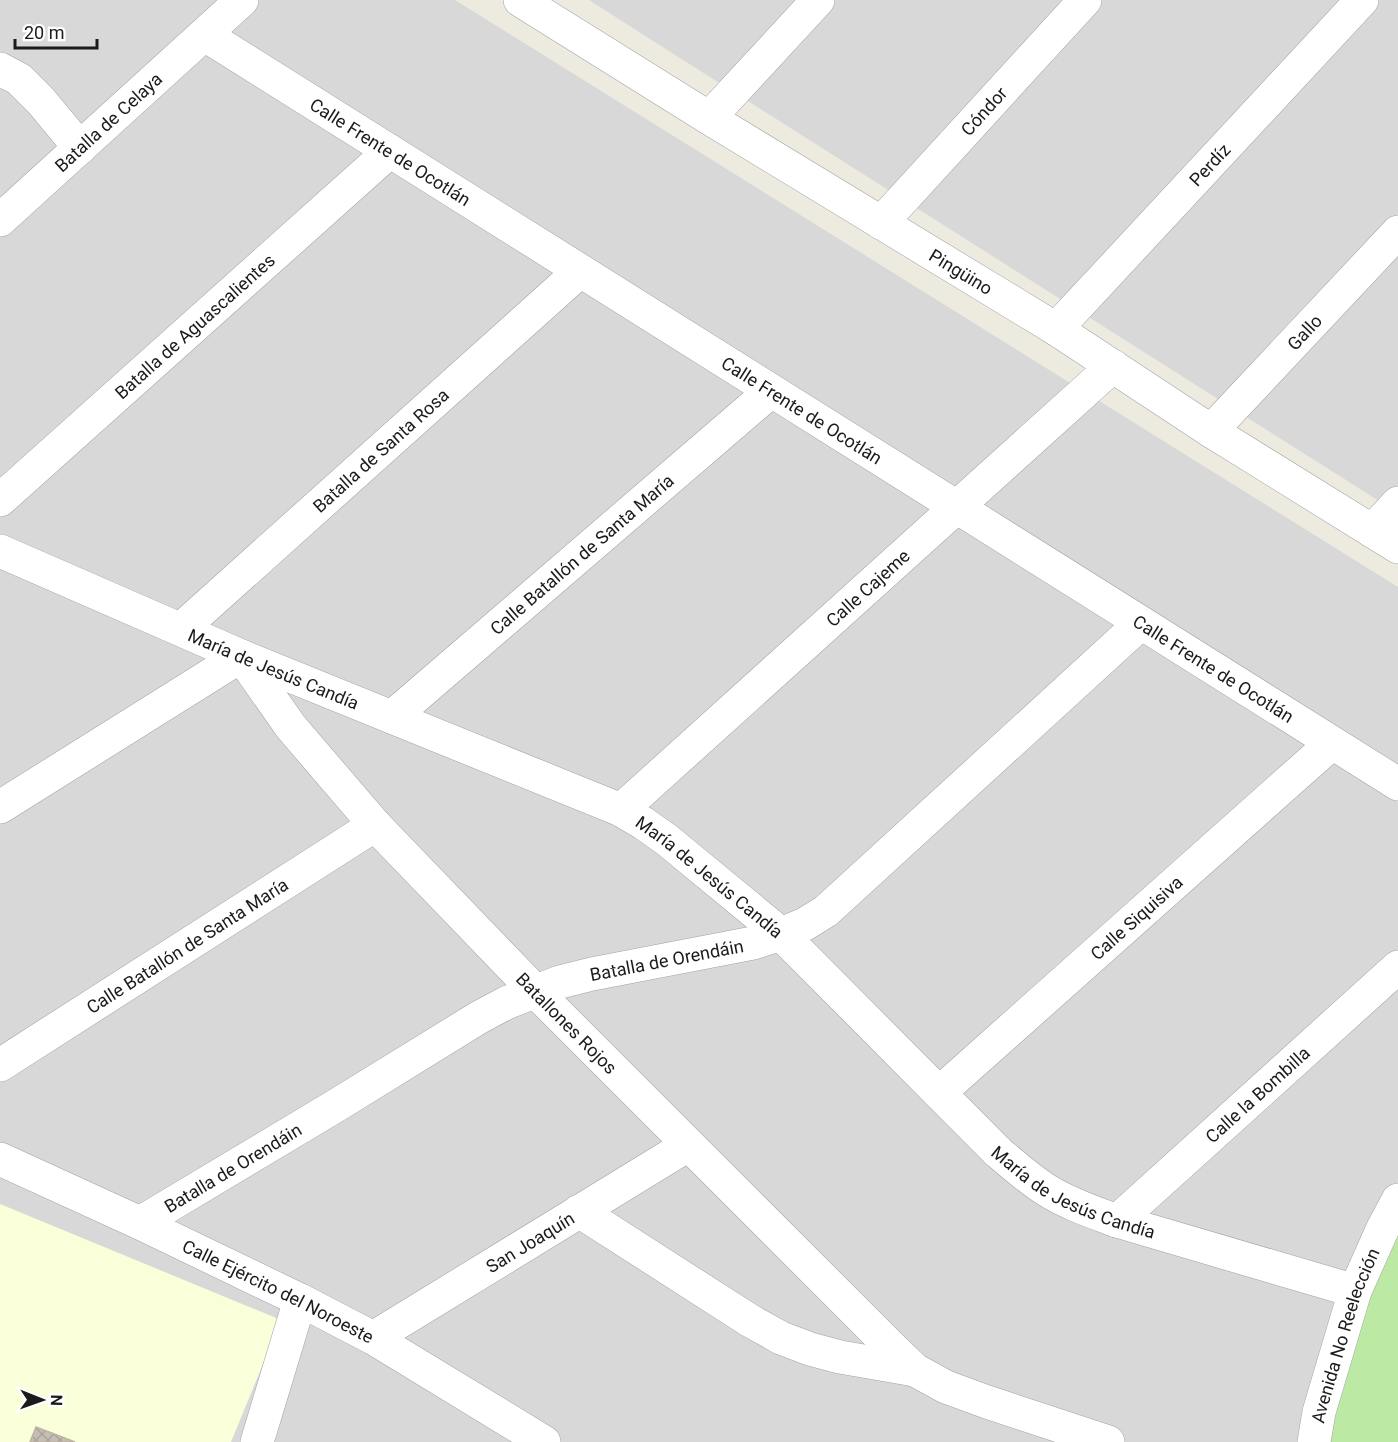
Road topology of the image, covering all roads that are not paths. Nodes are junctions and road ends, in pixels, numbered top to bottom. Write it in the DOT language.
graph roads {
  1 [pos="242,0"];
  2 [pos="520,0"];
  3 [pos="818,0"];
  4 [pos="1085,0"];
  5 [pos="1362,0"];
  6 [pos="556,9"];
  7 [pos="205,35"];
  8 [pos="0,69"];
  9 [pos="709,118"];
  10 [pos="80,148"];
  11 [pos="390,152"];
  12 [pos="0,220"];
  13 [pos="881,223"];
  14 [pos="1398,232"];
  15 [pos="580,271"];
  16 [pos="1056,329"];
  17 [pos="1113,366"];
  18 [pos="771,391"];
  19 [pos="1211,431"];
  20 [pos="0,500"];
  21 [pos="1398,503"];
  22 [pos="957,507"];
  23 [pos="1385,539"];
  24 [pos="0,551"];
  25 [pos="1141,623"];
  26 [pos="181,629"];
  27 [pos="241,656"];
  28 [pos="392,717"];
  29 [pos="1332,743"];
  30 [pos="1398,784"];
  31 [pos="0,807"];
  32 [pos="621,810"];
  33 [pos="375,825"];
  34 [pos="781,934"];
  35 [pos="1398,967"];
  36 [pos="535,991"];
  37 [pos="0,1065"];
  38 [pos="939,1093"];
  39 [pos="688,1145"];
  40 [pos="0,1159"];
  41 [pos="1398,1200"];
  42 [pos="579,1211"];
  43 [pos="1117,1221"];
  44 [pos="140,1223"];
  45 [pos="1355,1291"];
  46 [pos="300,1300"];
  47 [pos="373,1338"];
  48 [pos="915,1370"];
  49 [pos="257,1442"];
  50 [pos="544,1442"];
  51 [pos="1108,1442"];
  52 [pos="1314,1442"];
  1 -- 7 [label="street, Batalla de Celaya"];
  2 -- 6 [label="street, Pingüino"];
  3 -- 9 [label="street"];
  4 -- 13 [label="street, Cóndor"];
  5 -- 16 [label="street, Perdíz"];
  6 -- 9 [label="street, Pingüino"];
  7 -- 10 [label="street, Batalla de Celaya"];
  7 -- 11 [label="street, Calle Frente de Ocotlán"];
  8 -- 10 [label="street"];
  9 -- 13 [label="street, Pingüino"];
  10 -- 12 [label="street, Batalla de Celaya"];
  11 -- 15 [label="street, Calle Frente de Ocotlán"];
  11 -- 20 [label="street, Batalla de Aguascalientes"];
  13 -- 16 [label="street, Pingüino"];
  14 -- 19 [label="street, Gallo"];
  15 -- 18 [label="street, Calle Frente de Ocotlán"];
  15 -- 26 [label="street, Batalla de Santa Rosa"];
  16 -- 17 [label="street, Pingüino"];
  17 -- 19 [label="street, Pingüino"];
  17 -- 22 [label="street, Calle Cajeme"];
  18 -- 22 [label="street, Calle Frente de Ocotlán"];
  18 -- 28 [label="street, Calle Batallón de Santa María"];
  19 -- 23 [label="street, Pingüino"];
  21 -- 23 [label="street"];
  22 -- 25 [label="street, Calle Frente de Ocotlán"];
  22 -- 32 [label="street, Calle Cajeme"];
  24 -- 26 [label="street, María de Jesús Candía"];
  25 -- 29 [label="street, Calle Frente de Ocotlán"];
  25 -- 34 [label="street, Batalla de Orendáin"];
  26 -- 27 [label="street, María de Jesús Candía"];
  27 -- 28 [label="street, María de Jesús Candía"];
  27 -- 31 [label="street"];
  27 -- 33 [label="street, Batallones Rojos"];
  28 -- 32 [label="street, María de Jesús Candía"];
  29 -- 30 [label="street, Calle Frente de Ocotlán"];
  29 -- 38 [label="street, Calle Siquisiva"];
  32 -- 34 [label="street, María de Jesús Candía"];
  33 -- 36 [label="street, Batallones Rojos"];
  33 -- 37 [label="street, Calle Batallón de Santa María"];
  34 -- 36 [label="street, Batalla de Orendáin"];
  34 -- 38 [label="street, María de Jesús Candía"];
  35 -- 43 [label="street, Calle la Bombilla"];
  36 -- 39 [label="street, Batallones Rojos"];
  36 -- 44 [label="street, Batalla de Orendáin"];
  38 -- 43 [label="street, María de Jesús Candía"];
  39 -- 42 [label="street, San Joaquín"];
  39 -- 48 [label="street, Batallones Rojos"];
  40 -- 44 [label="street, Calle Ejército del Noroeste"];
  41 -- 45 [label="street, Avenida No Reelección"];
  42 -- 47 [label="street, San Joaquín"];
  42 -- 48 [label="street, Batallones Rojos"];
  43 -- 45 [label="street, María de Jesús Candía"];
  44 -- 46 [label="street, Calle Ejército del Noroeste"];
  45 -- 52 [label="street, Avenida No Reelección"];
  46 -- 47 [label="street, Calle Ejército del Noroeste"];
  46 -- 49 [label="street"];
  47 -- 50 [label="street, Calle Ejército del Noroeste"];
  48 -- 51 [label="street, Batallones Rojos"];
}
